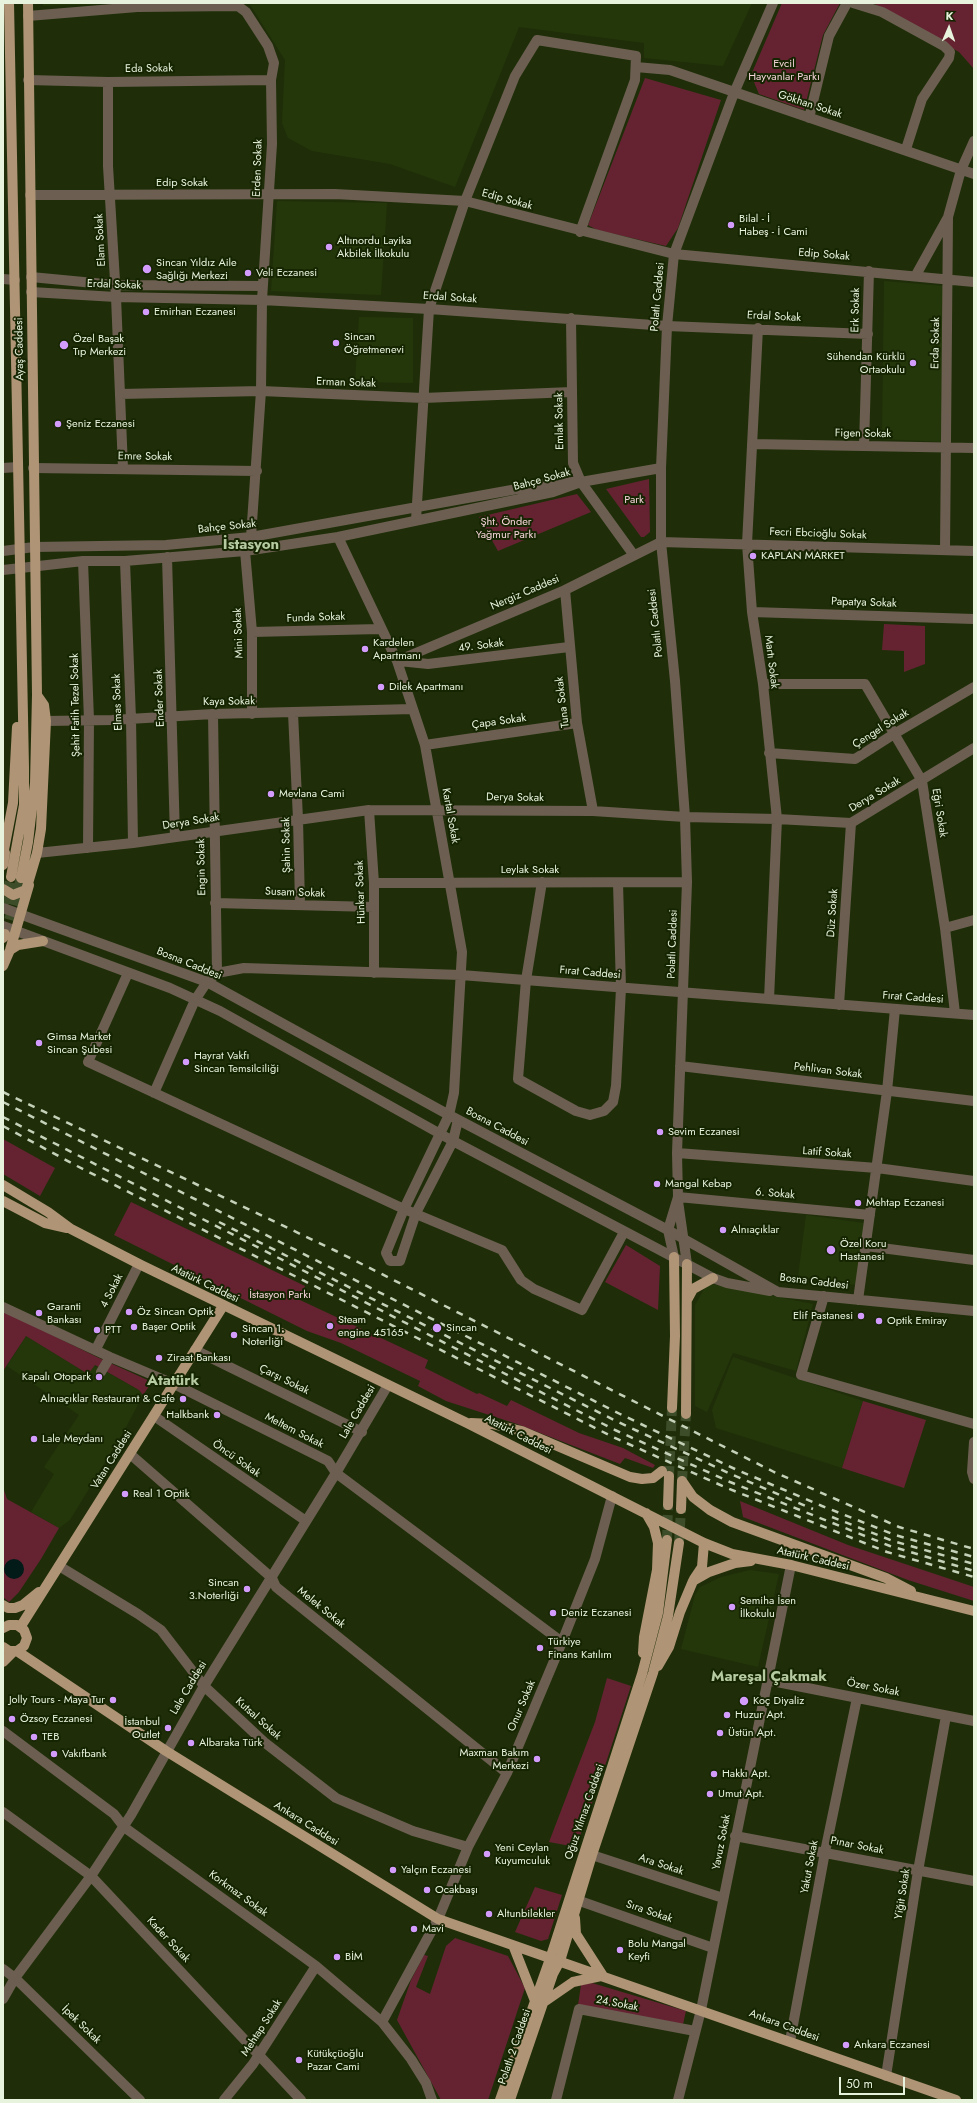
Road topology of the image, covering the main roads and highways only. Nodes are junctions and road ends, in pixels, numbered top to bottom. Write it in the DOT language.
graph roads {
  1 [pos="9,3"];
  2 [pos="28,3"];
  3 [pos="8,75"];
  4 [pos="37,694"];
  5 [pos="23,695"];
  6 [pos="4,854"];
  7 [pos="3,865"];
  8 [pos="21,879"];
  9 [pos="3,889"];
  10 [pos="43,941"];
  11 [pos="10,950"];
  12 [pos="3,966"];
  13 [pos="3,1185"];
  14 [pos="3,1201"];
  15 [pos="71,1229"];
  16 [pos="674,1256"];
  17 [pos="687,1264"];
  18 [pos="713,1278"];
  19 [pos="687,1300"];
  20 [pos="223,1306"];
  21 [pos="672,1408"];
  22 [pos="686,1414"];
  23 [pos="467,1423"];
  24 [pos="668,1505"];
  25 [pos="680,1509"];
  26 [pos="646,1513"];
  27 [pos="667,1540"];
  28 [pos="679,1543"];
  29 [pos="704,1543"];
  30 [pos="761,1560"];
  31 [pos="693,1581"];
  32 [pos="44,1588"];
  33 [pos="925,1599"];
  34 [pos="3,1605"];
  35 [pos="974,1611"];
  36 [pos="21,1626"];
  37 [pos="3,1628"];
  38 [pos="3,1647"];
  39 [pos="15,1651"];
  40 [pos="3,1662"];
  41 [pos="653,1673"];
  42 [pos="642,1674"];
  43 [pos="576,1904"];
  44 [pos="513,1945"];
  45 [pos="553,1949"];
  46 [pos="561,1957"];
  47 [pos="550,1959"];
  48 [pos="603,1976"];
  49 [pos="539,2002"];
  50 [pos="500,2100"];
  51 [pos="510,2100"];
  52 [pos="956,2100"];
  1 -- 3 [label="main road, Ayaş Caddesi"];
  2 -- 4 [label="main road, Ayaş Caddesi"];
  3 -- 5 [label="main road, Ayaş Caddesi"];
  4 -- 8 [label="main road, Ayaş Caddesi"];
  4 -- 8 [label="main road"];
  5 -- 6 [label="main road"];
  5 -- 8 [label="main road, Ayaş Caddesi"];
  6 -- 7 [label="main road"];
  8 -- 9 [label="main road"];
  8 -- 11 [label="main road"];
  10 -- 11 [label="main road"];
  11 -- 12 [label="main road"];
  13 -- 15 [label="main road"];
  14 -- 15 [label="main road"];
  15 -- 20 [label="main road, Atatürk Caddesi"];
  16 -- 21 [label="main road"];
  17 -- 19 [label="main road"];
  18 -- 19 [label="main road"];
  19 -- 22 [label="main road"];
  20 -- 23 [label="main road, Atatürk Caddesi"];
  20 -- 32 [label="main road, Vatan Caddesi"];
  23 -- 24 [label="main road"];
  23 -- 26 [label="main road, Atatürk Caddesi"];
  25 -- 33 [label="main road"];
  26 -- 29 [label="main road, Atatürk Caddesi"];
  26 -- 42 [label="main road"];
  27 -- 42 [label="main road"];
  28 -- 41 [label="main road"];
  29 -- 30 [label="main road, Atatürk Caddesi"];
  29 -- 31 [label="main road"];
  30 -- 31 [label="main road"];
  30 -- 33 [label="main road, Atatürk Caddesi"];
  31 -- 41 [label="main road"];
  32 -- 34 [label="main road"];
  32 -- 36 [label="main road, Vatan Caddesi"];
  33 -- 35 [label="main road, Atatürk Caddesi"];
  36 -- 37 [label="main road"];
  36 -- 39 [label="main road"];
  38 -- 39 [label="main road, Ankara Caddesi"];
  39 -- 40 [label="main road"];
  39 -- 44 [label="main road, Ankara Caddesi"];
  41 -- 43 [label="main road, Oğuz Yılmaz Caddesi"];
  42 -- 45 [label="main road, Oğuz Yılmaz Caddesi"];
  43 -- 46 [label="main road, Oğuz Yılmaz Caddesi"];
  43 -- 48 [label="main road"];
  44 -- 47 [label="main road, Ankara Caddesi"];
  44 -- 49 [label="main road"];
  45 -- 46 [label="main road"];
  45 -- 47 [label="main road, Oğuz Yılmaz Caddesi"];
  46 -- 47 [label="main road, Ankara Caddesi"];
  46 -- 48 [label="main road, Ankara Caddesi"];
  46 -- 49 [label="main road, Oğuz Yılmaz Caddesi"];
  47 -- 49 [label="main road, Oğuz Yılmaz Caddesi"];
  48 -- 49 [label="main road"];
  48 -- 52 [label="main road, Ankara Caddesi"];
  49 -- 50 [label="main road"];
  49 -- 51 [label="main road, Polatlı 2 Caddesi"];
}
